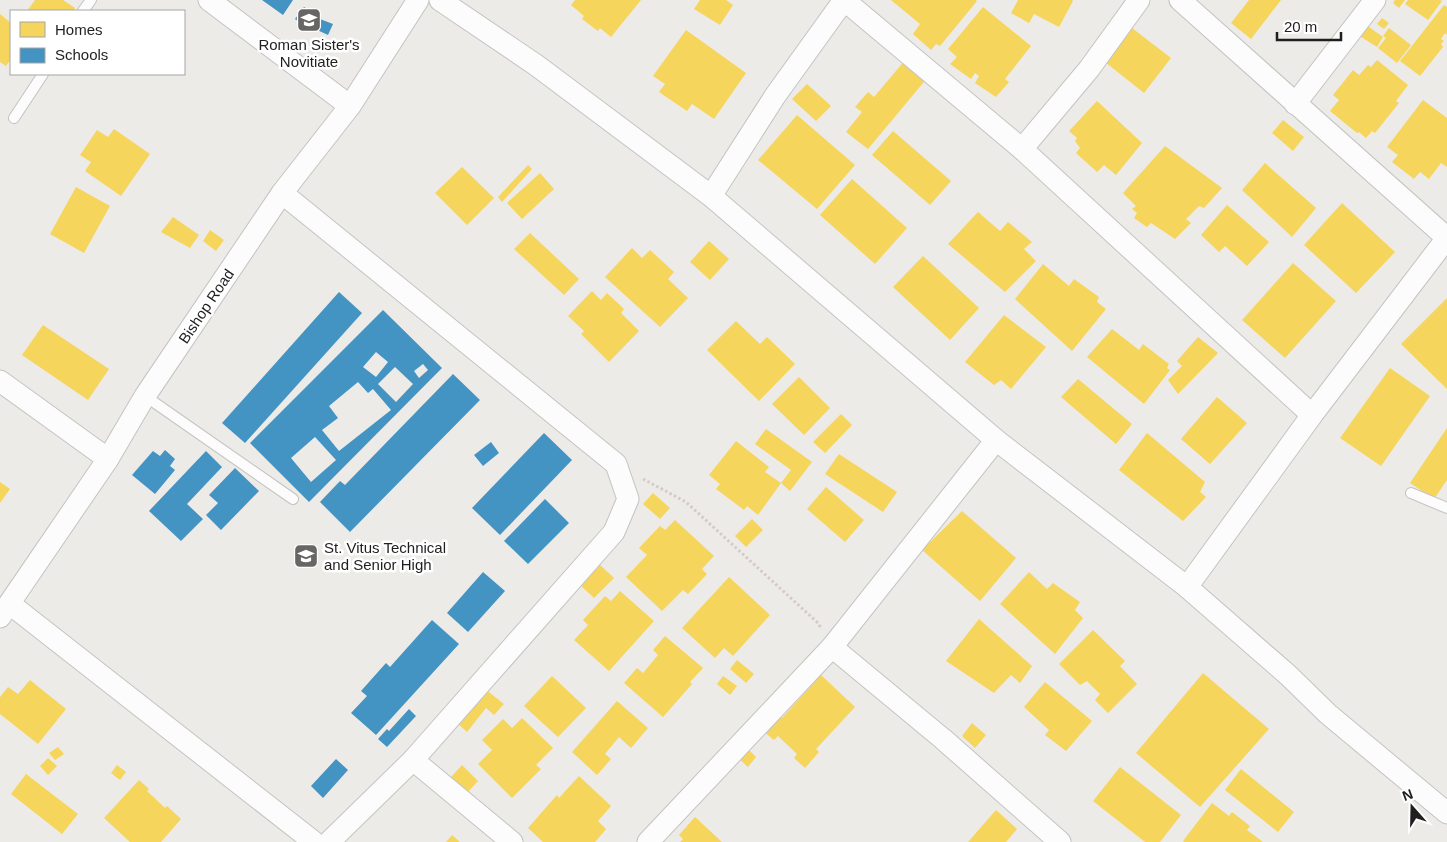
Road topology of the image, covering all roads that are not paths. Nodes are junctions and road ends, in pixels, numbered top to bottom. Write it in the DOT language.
graph roads {
  1 [pos="209,0"];
  2 [pos="418,0"];
  3 [pos="440,0"];
  4 [pos="844,0"];
  5 [pos="1139,0"];
  6 [pos="1180,0"];
  7 [pos="1375,0"];
  8 [pos="41,75"];
  9 [pos="1295,104"];
  10 [pos="350,106"];
  11 [pos="14,118"];
  12 [pos="1022,149"];
  13 [pos="282,193"];
  14 [pos="711,196"];
  15 [pos="0,381"];
  16 [pos="145,396"];
  17 [pos="1312,415"];
  18 [pos="996,440"];
  19 [pos="108,459"];
  20 [pos="1411,493"];
  21 [pos="292,499"];
  22 [pos="1447,508"];
  23 [pos="1187,588"];
  24 [pos="5,610"];
  25 [pos="832,647"];
  26 [pos="413,760"];
  27 [pos="1447,813"];
  28 [pos="314,842"];
  29 [pos="329,842"];
  30 [pos="512,842"];
  31 [pos="648,842"];
  32 [pos="1060,842"];
  1 -- 10 [label="street"];
  2 -- 10 [label="street, Bishop Road"];
  3 -- 14 [label="street"];
  4 -- 12 [label="street"];
  4 -- 14 [label="street"];
  5 -- 12 [label="street"];
  6 -- 9 [label="street"];
  7 -- 9 [label="street"];
  8 -- 11 [label="lane"];
  9 -- 17 [label="street"];
  10 -- 13 [label="street, Bishop Road"];
  12 -- 17 [label="street"];
  13 -- 16 [label="street, Bishop Road"];
  13 -- 26 [label="street"];
  14 -- 18 [label="street"];
  15 -- 19 [label="street"];
  16 -- 19 [label="street, Bishop Road"];
  16 -- 21 [label="lane"];
  17 -- 23 [label="street"];
  18 -- 23 [label="street"];
  18 -- 25 [label="street"];
  19 -- 24 [label="street, Bishop Road"];
  20 -- 22 [label="lane"];
  23 -- 27 [label="street"];
  24 -- 28 [label="street"];
  25 -- 31 [label="street"];
  25 -- 32 [label="street"];
  26 -- 29 [label="street"];
  26 -- 30 [label="street"];
}
